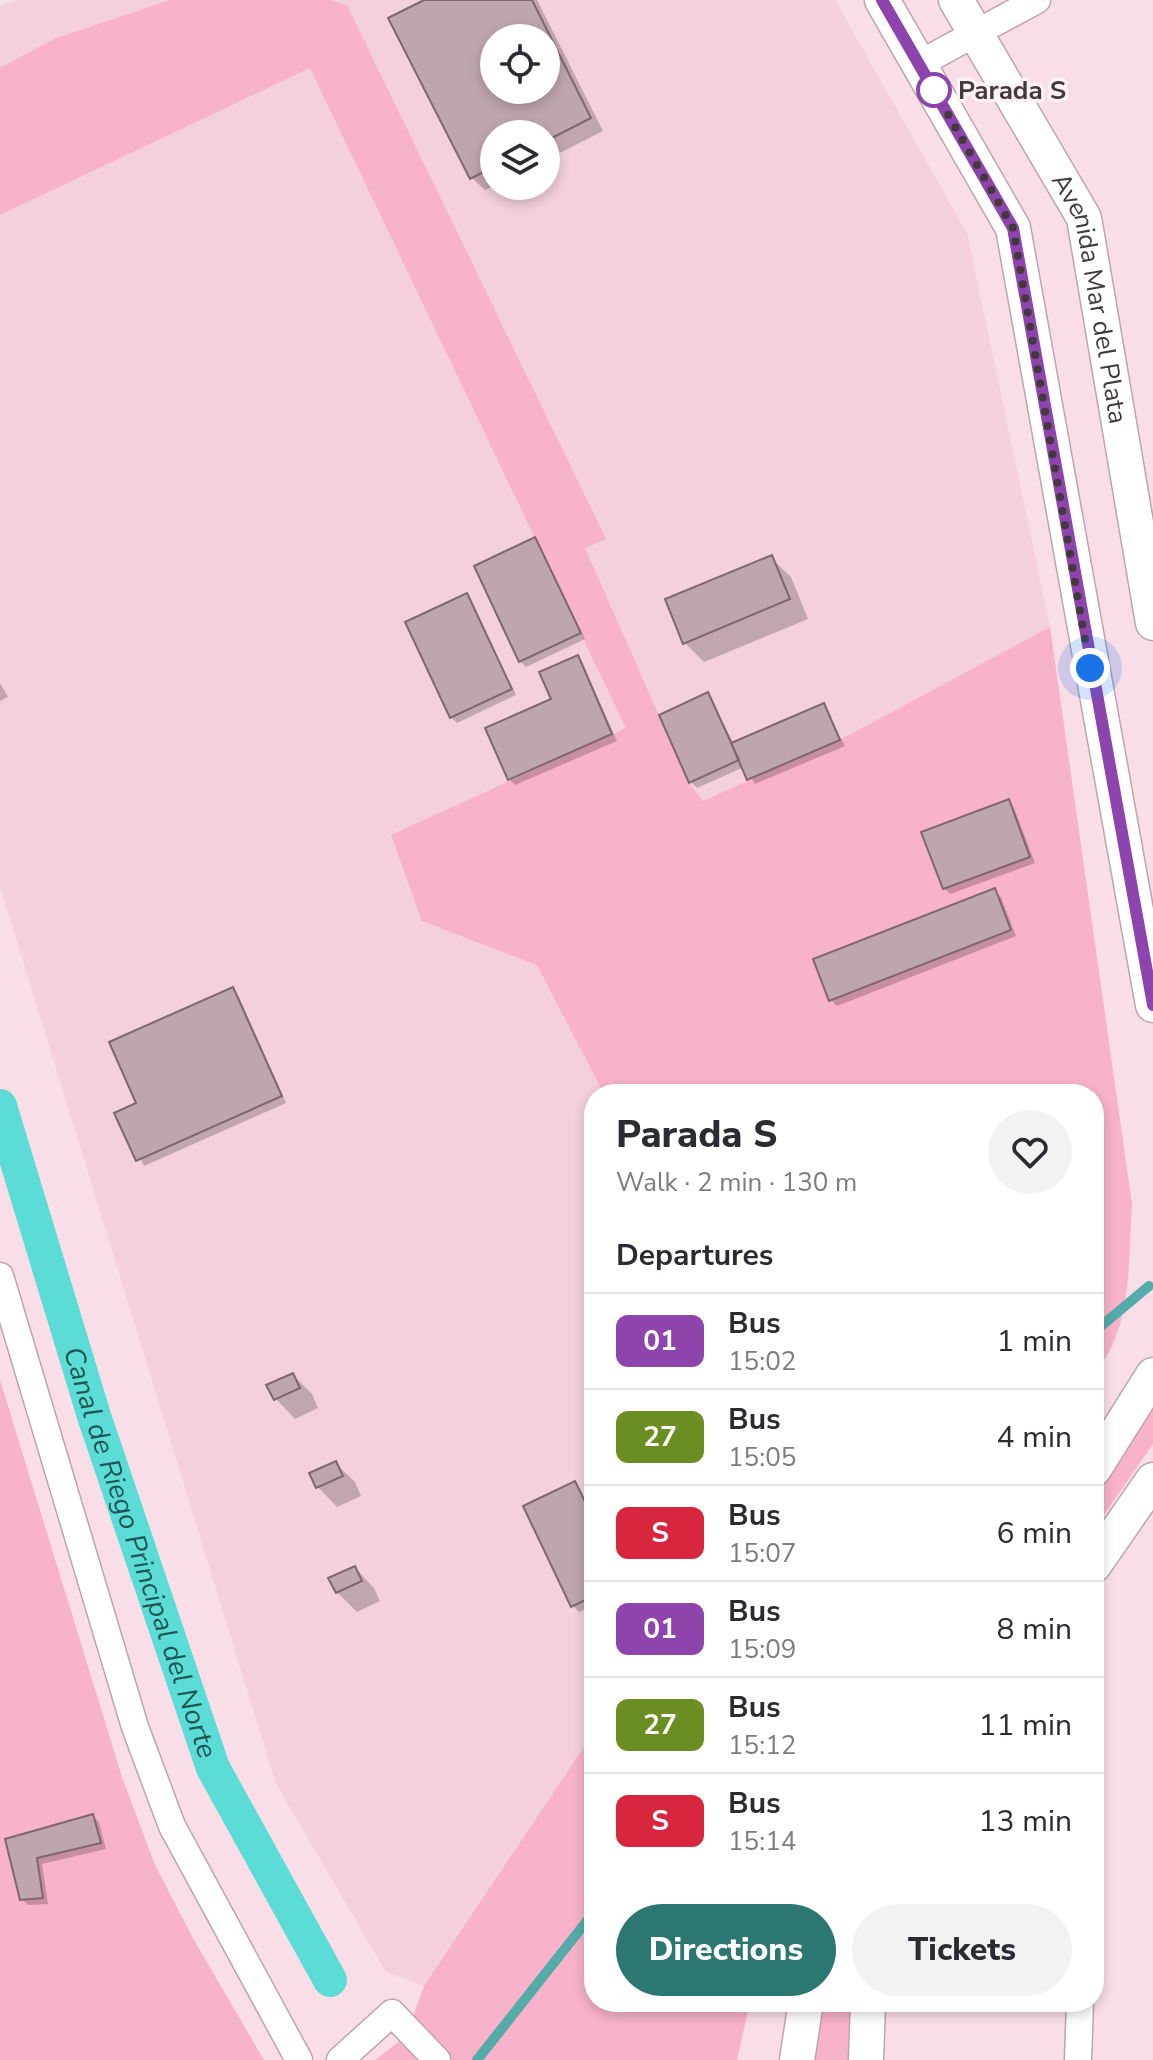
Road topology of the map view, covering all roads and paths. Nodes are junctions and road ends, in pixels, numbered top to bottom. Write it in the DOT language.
graph roads {
  1 [pos="882,0"];
  2 [pos="956,0"];
  3 [pos="1037,0"];
  4 [pos="975,32"];
  5 [pos="919,64"];
  6 [pos="1150,585"];
  7 [pos="1153,623"];
  8 [pos="1153,1005"];
  9 [pos="0,1276"];
  10 [pos="1153,1375"];
  11 [pos="1104,1453"];
  12 [pos="1153,1480"];
  13 [pos="1104,1551"];
  14 [pos="804,2012"];
  15 [pos="868,2012"];
  16 [pos="1080,2012"];
  17 [pos="299,2060"];
  18 [pos="340,2060"];
  19 [pos="437,2060"];
  20 [pos="797,2060"];
  21 [pos="866,2060"];
  22 [pos="1078,2060"];
  1 -- 5 [label="street, Avenida Mar del Plata"];
  2 -- 4 [label="street, Avenida Mar del Plata"];
  3 -- 4 [label="street"];
  4 -- 5 [label="street"];
  4 -- 6 [label="street, Avenida Mar del Plata"];
  5 -- 8 [label="street, Avenida Mar del Plata"];
  6 -- 7 [label="street, Avenida Mar del Plata"];
  9 -- 17 [label="street"];
  10 -- 11 [label="street"];
  12 -- 13 [label="street"];
  14 -- 20 [label="street"];
  15 -- 21 [label="street"];
  16 -- 22 [label="street"];
  18 -- 19 [label="street"];
}
